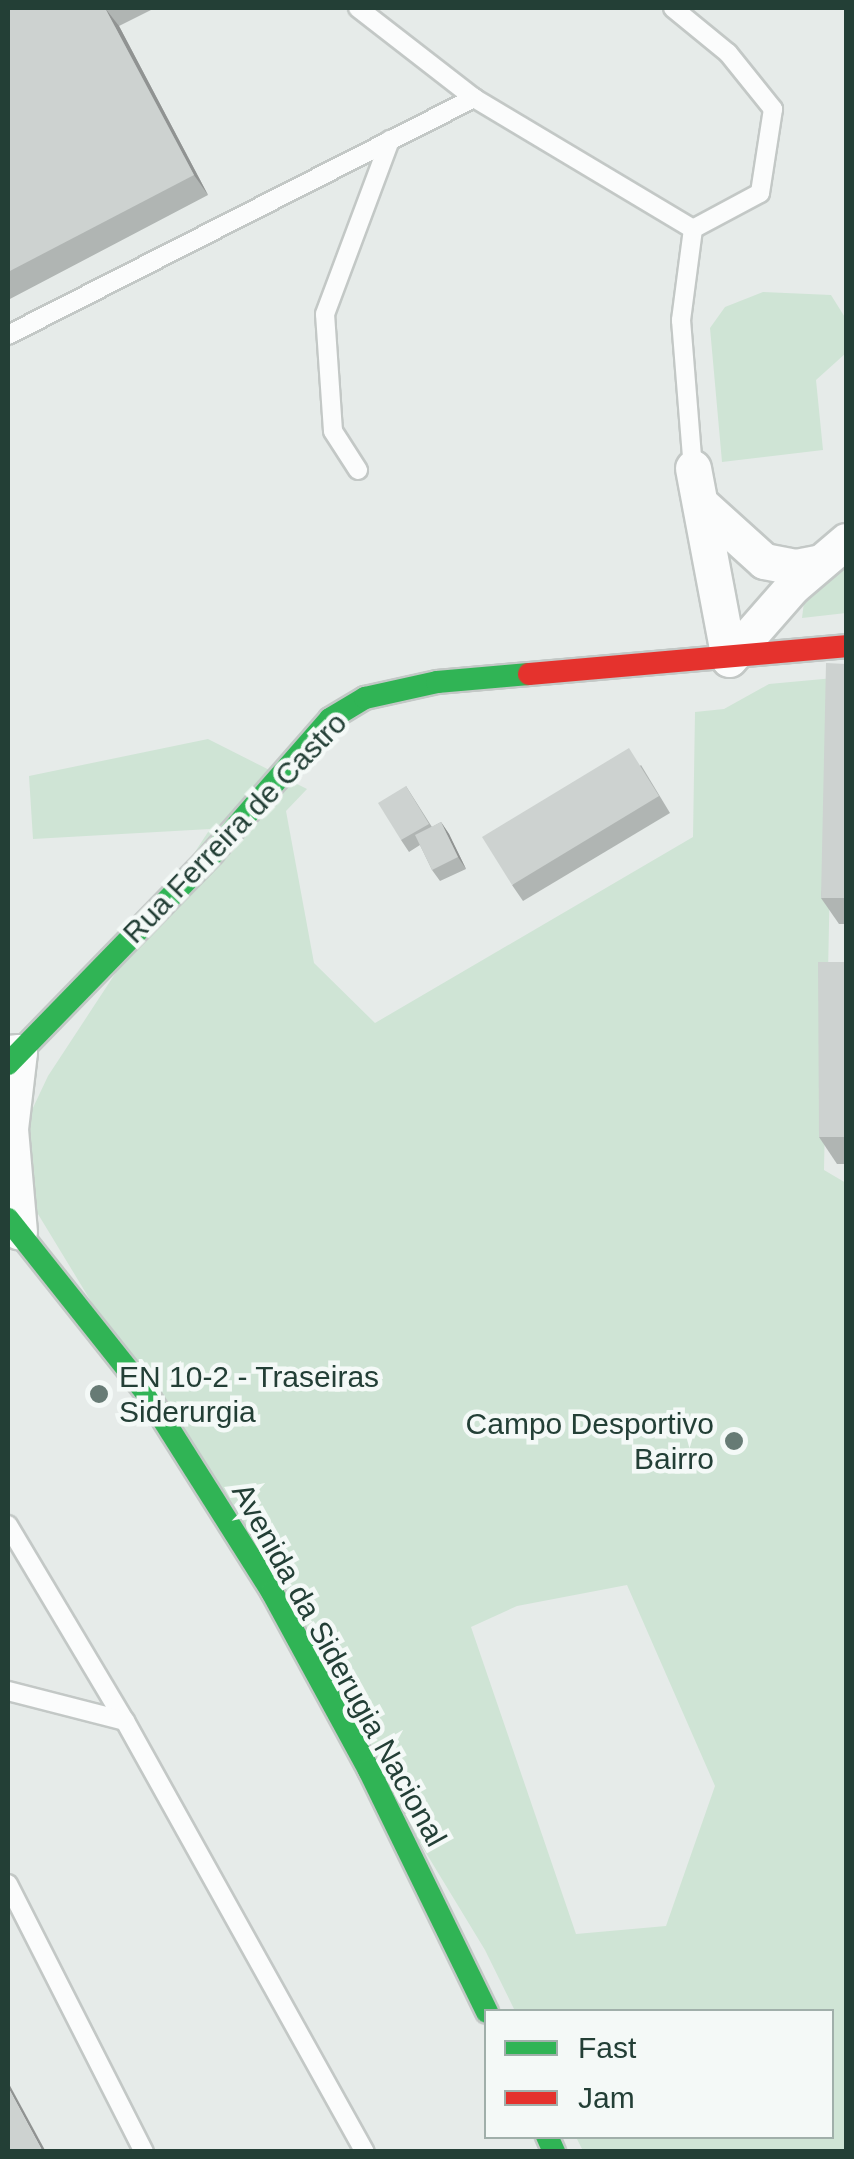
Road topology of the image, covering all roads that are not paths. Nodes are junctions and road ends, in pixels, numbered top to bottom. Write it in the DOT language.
graph roads {
  1 [pos="358,8"];
  2 [pos="673,8"];
  3 [pos="474,98"];
  4 [pos="390,140"];
  5 [pos="693,228"];
  6 [pos="8,334"];
  7 [pos="693,468"];
  8 [pos="358,470"];
  9 [pos="701,504"];
  10 [pos="834,551"];
  11 [pos="782,598"];
  12 [pos="830,649"];
  13 [pos="729,658"];
  14 [pos="11,1056"];
  15 [pos="13,1226"];
  16 [pos="8,1526"];
  17 [pos="8,1690"];
  18 [pos="125,1721"];
  19 [pos="8,1884"];
  20 [pos="485,2009"];
  21 [pos="144,2152"];
  22 [pos="365,2152"];
  1 -- 3 [label="lane"];
  2 -- 5 [label="lane"];
  3 -- 4 [label="lane"];
  3 -- 5 [label="lane"];
  4 -- 6 [label="lane"];
  4 -- 8 [label="lane"];
  5 -- 7 [label="lane"];
  7 -- 9 [label="street"];
  9 -- 10 [label="street"];
  9 -- 13 [label="street"];
  10 -- 11 [label="street"];
  11 -- 12 [label="street, Rua Ferreira de Castro"];
  11 -- 13 [label="street"];
  12 -- 13 [label="street, Rua Ferreira de Castro"];
  13 -- 14 [label="street, Rua Ferreira de Castro"];
  14 -- 15 [label="street, Rua Ferreira de Castro"];
  15 -- 20 [label="street, Avenida da Siderugia Nacional"];
  16 -- 18 [label="lane"];
  17 -- 18 [label="lane"];
  18 -- 22 [label="lane"];
  19 -- 21 [label="lane"];
}
